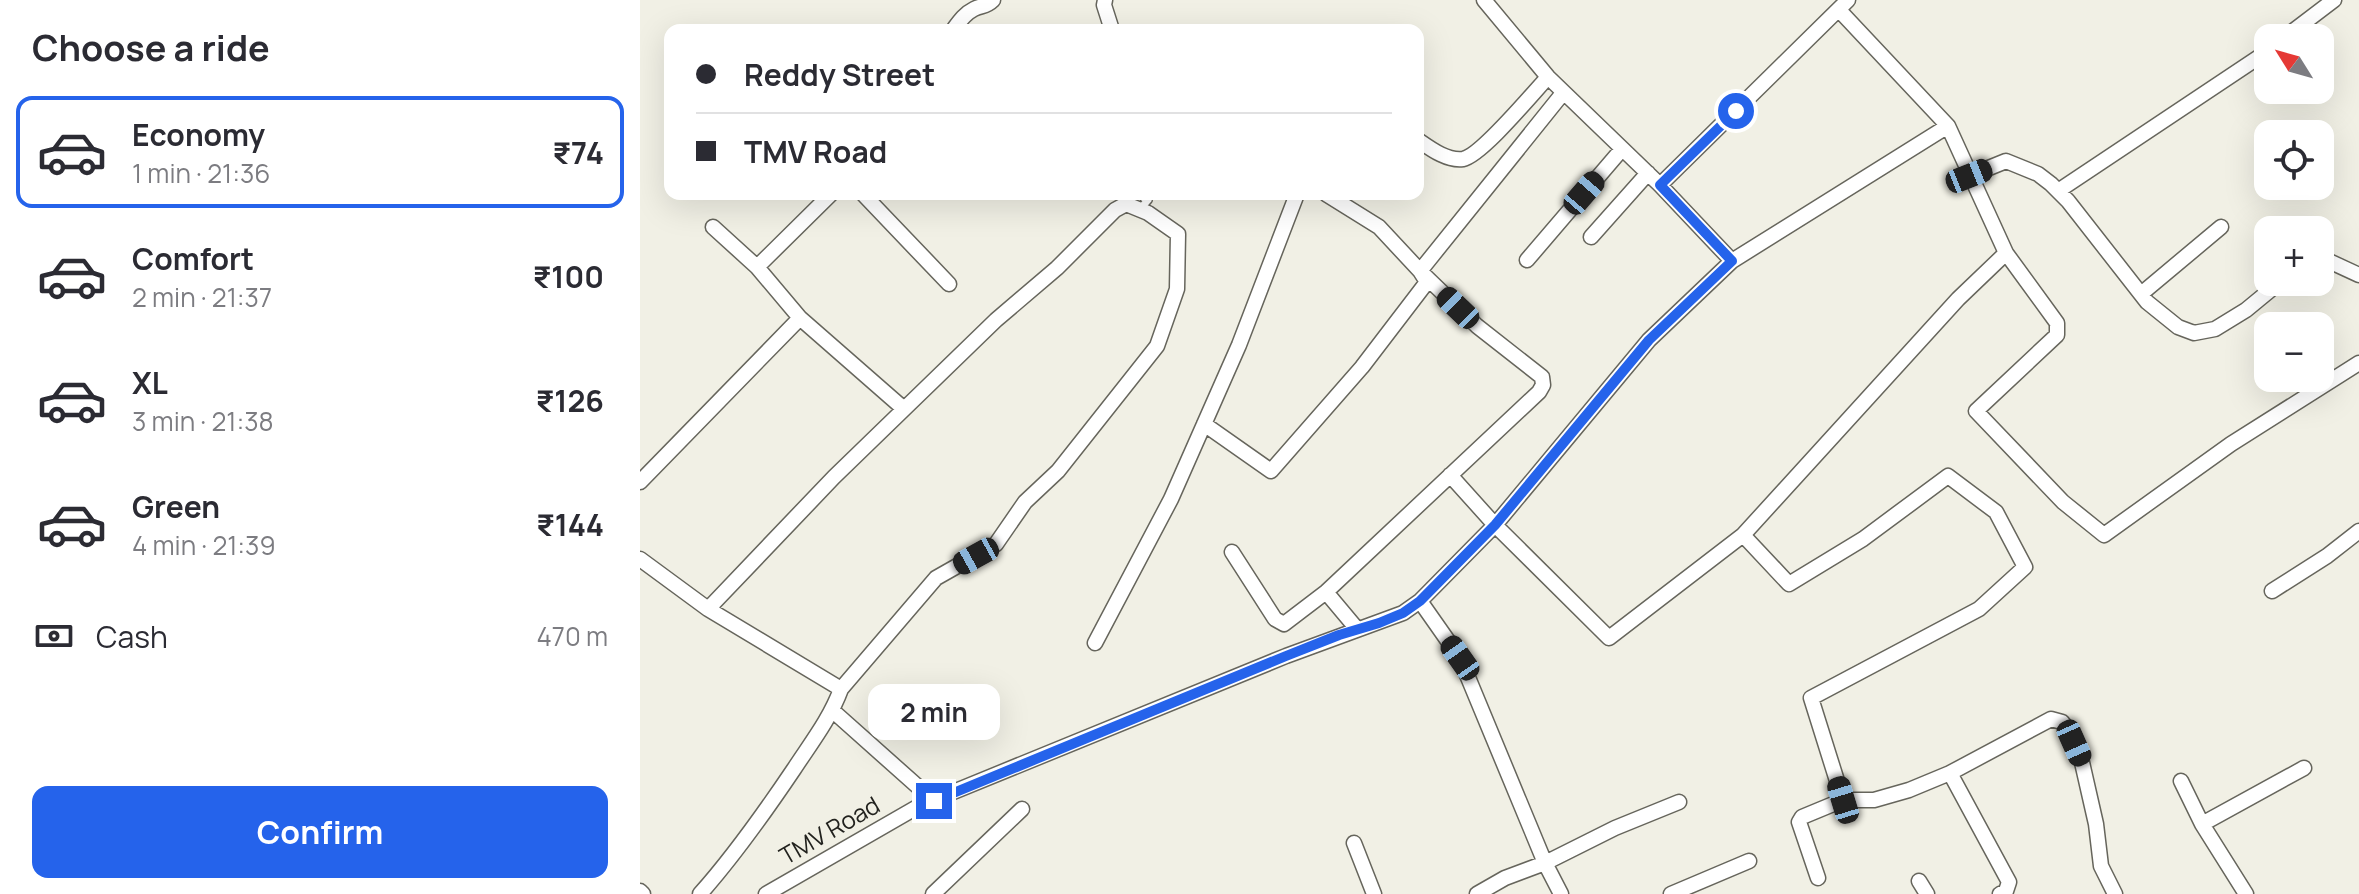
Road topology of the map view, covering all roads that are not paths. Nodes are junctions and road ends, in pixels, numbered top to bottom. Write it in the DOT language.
graph roads {
  1 [pos="993,0"];
  2 [pos="1105,0"];
  3 [pos="1484,0"];
  4 [pos="2334,0"];
  5 [pos="968,4"];
  6 [pos="1844,5"];
  7 [pos="957,24"];
  8 [pos="1110,24"];
  9 [pos="2302,24"];
  10 [pos="2254,60"];
  11 [pos="1548,77"];
  12 [pos="1563,93"];
  13 [pos="1948,126"];
  14 [pos="1424,144"];
  15 [pos="1622,149"];
  16 [pos="1648,173"];
  17 [pos="1969,176"];
  18 [pos="1660,185"];
  19 [pos="2058,191"];
  20 [pos="825,200"];
  21 [pos="869,200"];
  22 [pos="1295,200"];
  23 [pos="1336,200"];
  24 [pos="1138,202"];
  25 [pos="713,227"];
  26 [pos="2221,227"];
  27 [pos="1591,237"];
  28 [pos="2006,253"];
  29 [pos="1527,260"];
  30 [pos="1732,261"];
  31 [pos="2334,263"];
  32 [pos="757,267"];
  33 [pos="1420,271"];
  34 [pos="2359,275"];
  35 [pos="949,284"];
  36 [pos="2141,294"];
  37 [pos="2263,296"];
  38 [pos="800,318"];
  39 [pos="2359,363"];
  40 [pos="904,409"];
  41 [pos="1204,424"];
  42 [pos="1450,475"];
  43 [pos="640,482"];
  44 [pos="1495,525"];
  45 [pos="2359,531"];
  46 [pos="1743,535"];
  47 [pos="1232,552"];
  48 [pos="640,559"];
  49 [pos="2272,591"];
  50 [pos="1326,592"];
  51 [pos="1420,601"];
  52 [pos="708,609"];
  53 [pos="1357,629"];
  54 [pos="1095,643"];
  55 [pos="841,689"];
  56 [pos="833,711"];
  57 [pos="2304,768"];
  58 [pos="1950,773"];
  59 [pos="2181,781"];
  60 [pos="1843,800"];
  61 [pos="934,801"];
  62 [pos="1679,802"];
  63 [pos="1022,809"];
  64 [pos="2202,824"];
  65 [pos="1354,843"];
  66 [pos="1749,861"];
  67 [pos="1545,863"];
  68 [pos="1818,878"];
  69 [pos="700,894"];
  70 [pos="766,894"];
  71 [pos="933,894"];
  72 [pos="1374,894"];
  73 [pos="1477,894"];
  74 [pos="1561,894"];
  75 [pos="1671,894"];
  76 [pos="2000,894"];
  77 [pos="2115,894"];
  78 [pos="2246,894"];
  1 -- 5 [label="street"];
  2 -- 8 [label="street"];
  3 -- 11 [label="street"];
  4 -- 9 [label="street"];
  5 -- 7 [label="street"];
  6 -- 13 [label="street"];
  6 -- 18 [label="street"];
  10 -- 19 [label="street"];
  11 -- 12 [label="street"];
  11 -- 14 [label="street"];
  12 -- 15 [label="street"];
  12 -- 33 [label="street"];
  13 -- 17 [label="street"];
  13 -- 30 [label="street, TMV Road"];
  15 -- 16 [label="street"];
  15 -- 29 [label="street"];
  16 -- 18 [label="street"];
  16 -- 27 [label="street"];
  17 -- 19 [label="street"];
  17 -- 28 [label="street"];
  18 -- 30 [label="street"];
  19 -- 36 [label="street"];
  20 -- 32 [label="street"];
  21 -- 35 [label="street"];
  22 -- 41 [label="street"];
  23 -- 33 [label="street"];
  24 -- 40 [label="street"];
  24 -- 55 [label="street"];
  25 -- 32 [label="street"];
  26 -- 36 [label="street"];
  28 -- 39 [label="street"];
  28 -- 46 [label="street"];
  30 -- 44 [label="street, TMV Road"];
  31 -- 34 [label="street"];
  32 -- 38 [label="street"];
  33 -- 41 [label="street"];
  33 -- 42 [label="street"];
  36 -- 37 [label="street"];
  38 -- 40 [label="street"];
  38 -- 43 [label="street"];
  40 -- 52 [label="street"];
  41 -- 54 [label="street"];
  42 -- 44 [label="street"];
  42 -- 50 [label="street"];
  44 -- 46 [label="street"];
  44 -- 51 [label="street, TMV Road"];
  45 -- 49 [label="street"];
  46 -- 60 [label="street"];
  47 -- 50 [label="street"];
  48 -- 52 [label="street"];
  50 -- 53 [label="street"];
  51 -- 53 [label="street, TMV Road"];
  51 -- 67 [label="street"];
  52 -- 55 [label="street"];
  53 -- 61 [label="street, TMV Road"];
  55 -- 56 [label="street"];
  56 -- 61 [label="street"];
  56 -- 69 [label="street"];
  57 -- 64 [label="street"];
  58 -- 60 [label="street"];
  58 -- 76 [label="street"];
  58 -- 77 [label="street"];
  59 -- 64 [label="street"];
  60 -- 68 [label="street"];
  61 -- 70 [label="street, TMV Road"];
  62 -- 67 [label="street"];
  63 -- 71 [label="street"];
  64 -- 78 [label="street"];
  65 -- 72 [label="street"];
  66 -- 75 [label="street"];
  67 -- 73 [label="street"];
  67 -- 74 [label="street"];
}
